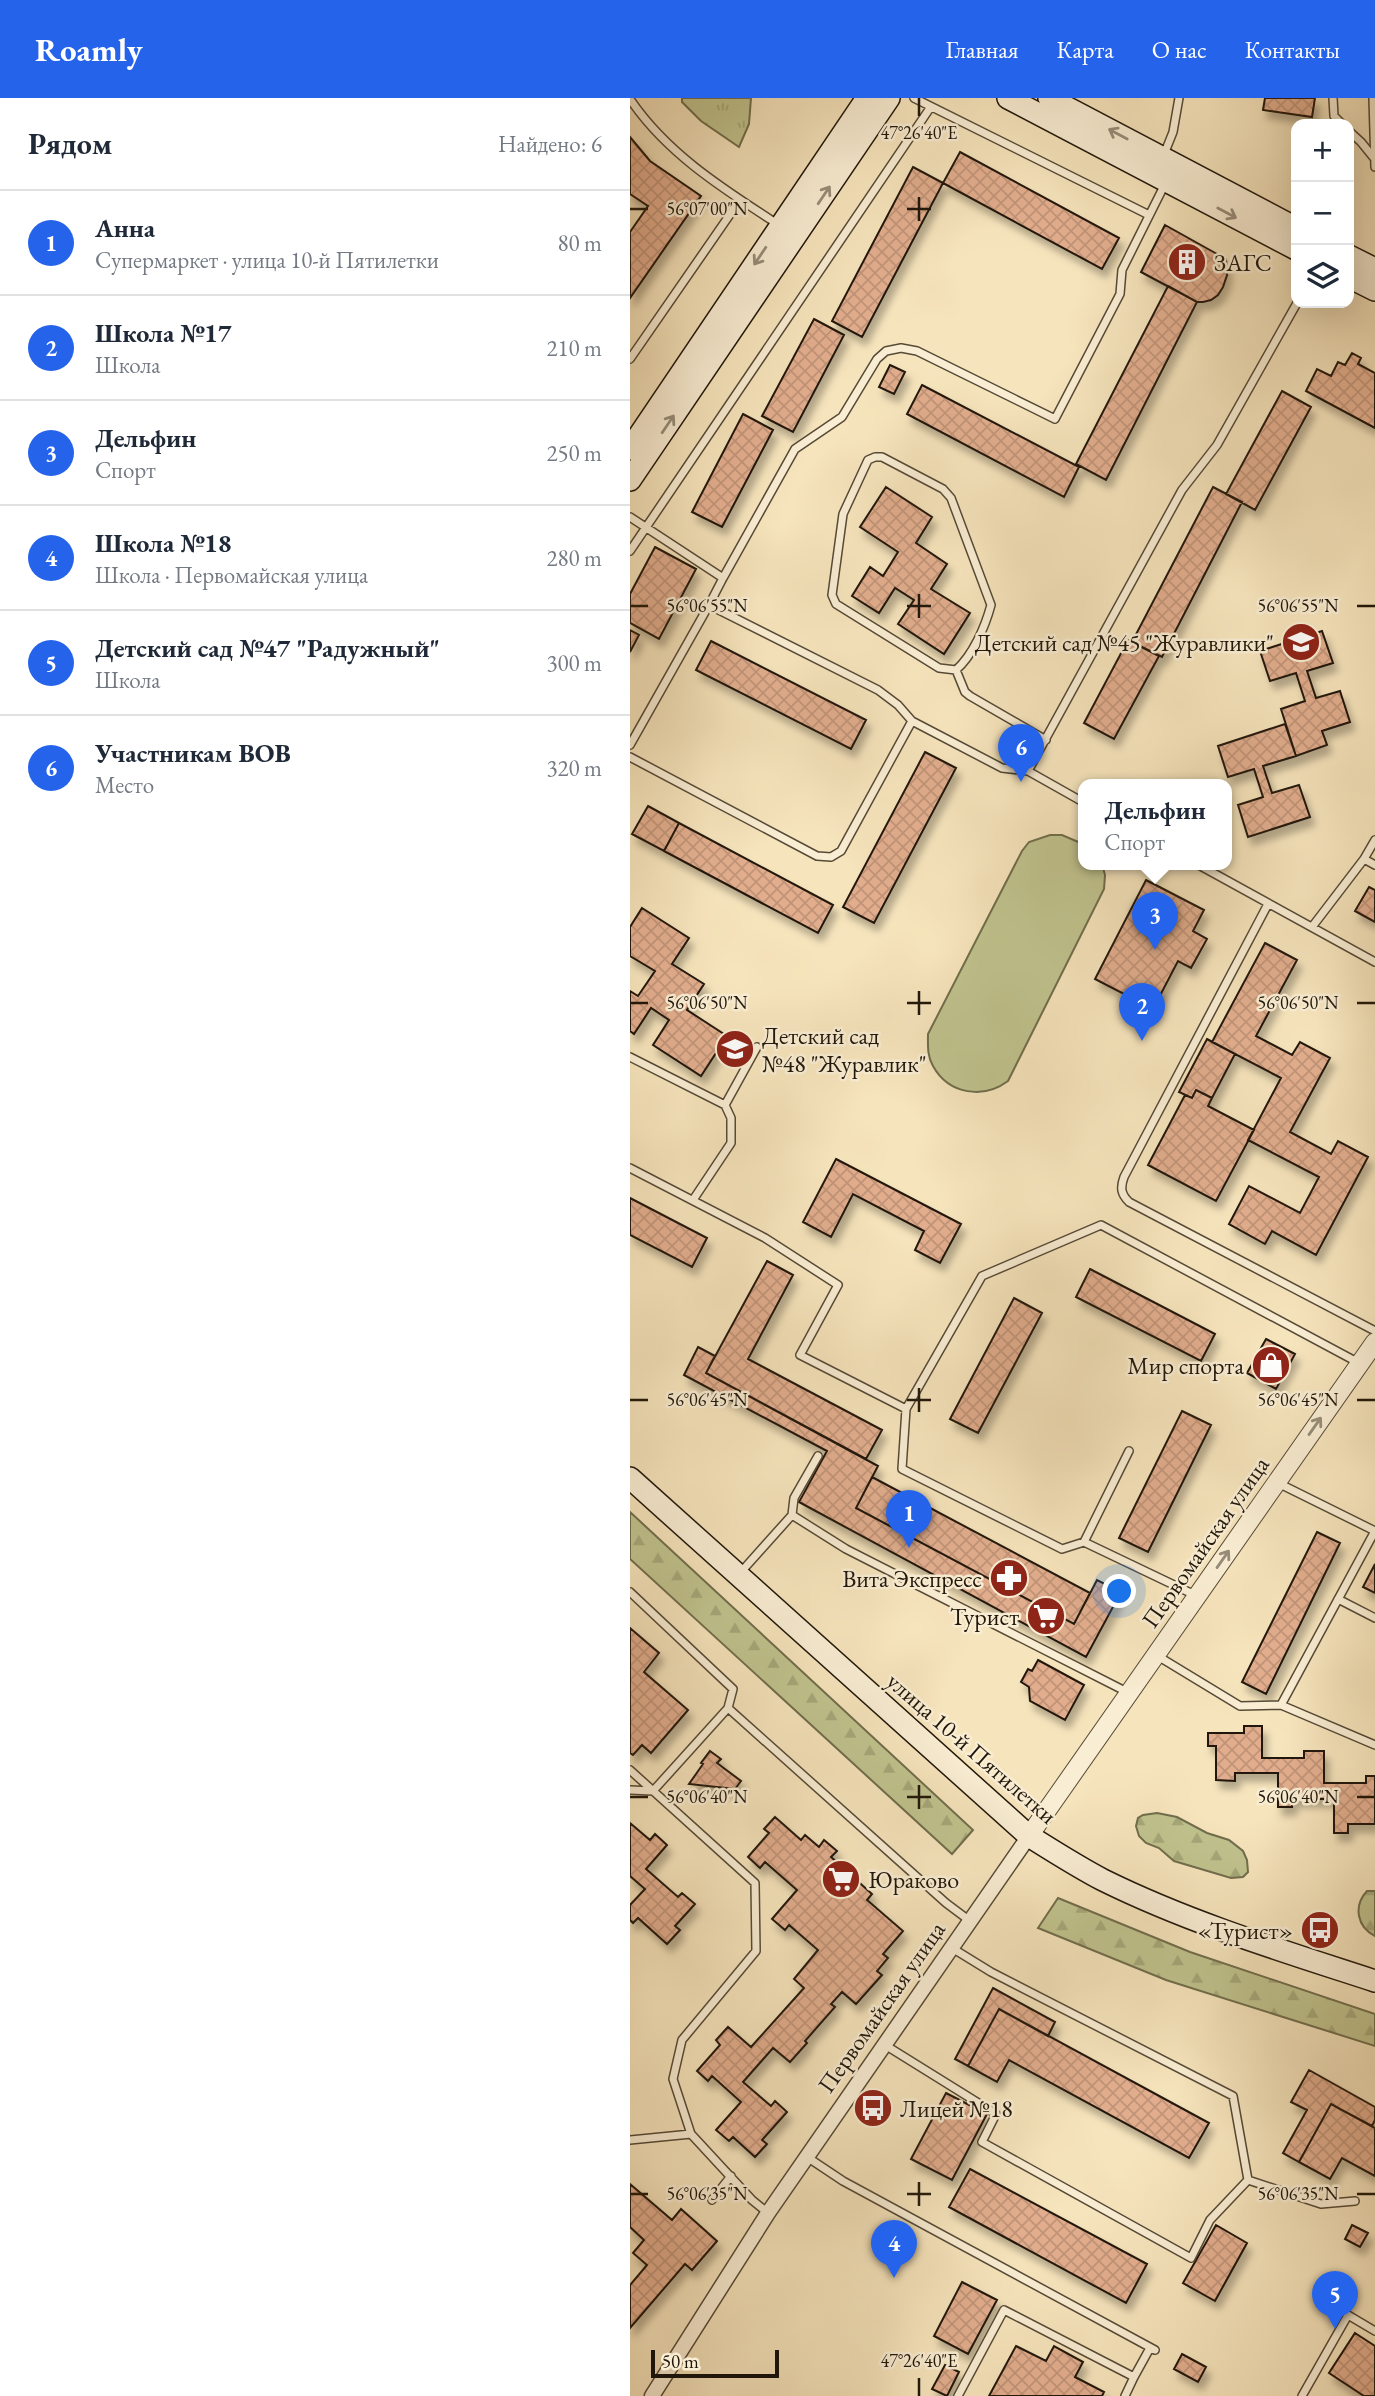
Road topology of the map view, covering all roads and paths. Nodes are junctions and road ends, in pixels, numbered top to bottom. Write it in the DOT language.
graph roads {
  1 [pos="867,98"];
  2 [pos="889,98"];
  3 [pos="914,98"];
  4 [pos="1008,98"];
  5 [pos="1049,98"];
  6 [pos="1180,98"];
  7 [pos="1333,98"];
  8 [pos="1373,98"];
  9 [pos="630,99"];
  10 [pos="930,107"];
  11 [pos="1337,119"];
  12 [pos="1354,137"];
  13 [pos="1374,159"];
  14 [pos="1375,167"];
  15 [pos="1164,170"];
  16 [pos="740,200"];
  17 [pos="1149,215"];
  18 [pos="1291,226"];
  19 [pos="788,231"];
  20 [pos="1291,246"];
  21 [pos="1362,265"];
  22 [pos="1375,290"];
  23 [pos="1294,308"];
  24 [pos="630,359"];
  25 [pos="630,449"];
  26 [pos="632,474"];
  27 [pos="630,517"];
  28 [pos="646,527"];
  29 [pos="630,551"];
  30 [pos="723,578"];
  31 [pos="709,605"];
  32 [pos="956,670"];
  33 [pos="912,721"];
  34 [pos="1046,740"];
  35 [pos="630,745"];
  36 [pos="630,757"];
  37 [pos="1028,771"];
  38 [pos="1078,799"];
  39 [pos="1375,840"];
  40 [pos="1364,859"];
  41 [pos="1375,865"];
  42 [pos="1208,870"];
  43 [pos="1268,904"];
  44 [pos="1312,928"];
  45 [pos="1375,962"];
  46 [pos="757,1047"];
  47 [pos="630,1057"];
  48 [pos="725,1105"];
  49 [pos="630,1168"];
  50 [pos="693,1200"];
  51 [pos="1375,1331"];
  52 [pos="1375,1342"];
  53 [pos="1360,1363"];
  54 [pos="906,1409"];
  55 [pos="1129,1451"];
  56 [pos="818,1456"];
  57 [pos="630,1478"];
  58 [pos="1276,1482"];
  59 [pos="792,1515"];
  60 [pos="1375,1531"];
  61 [pos="1084,1542"];
  62 [pos="738,1575"];
  63 [pos="630,1592"];
  64 [pos="1197,1596"];
  65 [pos="1338,1599"];
  66 [pos="1375,1618"];
  67 [pos="1156,1655"];
  68 [pos="1129,1693"];
  69 [pos="1281,1705"];
  70 [pos="728,1709"];
  71 [pos="1375,1745"];
  72 [pos="630,1770"];
  73 [pos="630,1790"];
  74 [pos="653,1791"];
  75 [pos="1029,1836"];
  76 [pos="970,1921"];
  77 [pos="952,1948"];
  78 [pos="1375,1981"];
  79 [pos="884,2045"];
  80 [pos="691,2134"];
  81 [pos="630,2140"];
  82 [pos="807,2157"];
  83 [pos="731,2176"];
  84 [pos="1248,2180"];
  85 [pos="712,2200"];
  86 [pos="1355,2201"];
  87 [pos="768,2213"];
  88 [pos="1375,2330"];
  89 [pos="1134,2378"];
  90 [pos="652,2396"];
  91 [pos="958,2396"];
  92 [pos="1125,2396"];
  93 [pos="1302,2396"];
  1 -- 19 [label="main road"];
  19 -- 2 [label="main road, one-way"];
  3 -- 10 [label="lane"];
  4 -- 15 [label="main road"];
  15 -- 5 [label="main road, one-way"];
  6 -- 15 [label="lane"];
  7 -- 11 [label="lane"];
  8 -- 13 [label="lane"];
  9 -- 16 [label="lane"];
  10 -- 17 [label="lane"];
  10 -- 28 [label="lane"];
  12 -- 13 [label="lane"];
  13 -- 14 [label="lane"];
  15 -- 17 [label="lane"];
  15 -- 18 [label="main road"];
  15 -- 20 [label="main road, one-way"];
  16 -- 19 [label="lane"];
  16 -- 24 [label="lane"];
  17 -- 30 [label="lane"];
  19 -- 25 [label="main road, one-way"];
  26 -- 19 [label="main road, one-way"];
  21 -- 22 [label="main road"];
  23 -- 34 [label="lane"];
  27 -- 28 [label="lane"];
  28 -- 29 [label="lane"];
  28 -- 30 [label="lane"];
  30 -- 31 [label="lane"];
  31 -- 33 [label="lane"];
  31 -- 35 [label="lane"];
  32 -- 32 [label="lane"];
  32 -- 34 [label="lane"];
  33 -- 36 [label="lane"];
  33 -- 37 [label="lane"];
  34 -- 37 [label="lane"];
  37 -- 38 [label="lane"];
  39 -- 40 [label="lane"];
  40 -- 41 [label="lane"];
  40 -- 44 [label="lane"];
  42 -- 43 [label="lane"];
  43 -- 44 [label="lane"];
  43 -- 51 [label="lane"];
  44 -- 45 [label="lane"];
  46 -- 48 [label="lane"];
  47 -- 48 [label="lane"];
  48 -- 50 [label="lane"];
  49 -- 50 [label="lane"];
  50 -- 54 [label="lane"];
  52 -- 53 [label="street, Первомайская улица"];
  53 -- 54 [label="lane"];
  58 -- 53 [label="street, Первомайская улица, one-way"];
  54 -- 61 [label="lane"];
  55 -- 61 [label="lane"];
  56 -- 59 [label="lane"];
  57 -- 62 [label="main road, улица 10-й Пятилетки"];
  58 -- 60 [label="lane"];
  64 -- 58 [label="street, Первомайская улица, one-way"];
  59 -- 62 [label="lane"];
  59 -- 68 [label="lane"];
  60 -- 65 [label="lane"];
  61 -- 64 [label="lane"];
  62 -- 75 [label="main road, улица 10-й Пятилетки"];
  63 -- 70 [label="lane"];
  64 -- 67 [label="street, Первомайская улица"];
  65 -- 66 [label="lane"];
  65 -- 69 [label="lane"];
  67 -- 68 [label="street, Первомайская улица"];
  67 -- 69 [label="lane"];
  68 -- 75 [label="street, Первомайская улица"];
  69 -- 71 [label="lane"];
  70 -- 74 [label="lane"];
  70 -- 76 [label="lane"];
  72 -- 74 [label="lane"];
  73 -- 74 [label="lane"];
  74 -- 80 [label="lane"];
  75 -- 76 [label="street, Первомайская улица"];
  75 -- 78 [label="main road, улица 10-й Пятилетки"];
  76 -- 77 [label="street, Первомайская улица"];
  77 -- 79 [label="street, Первомайская улица"];
  77 -- 84 [label="lane"];
  79 -- 82 [label="street, Первомайская улица"];
  79 -- 84 [label="lane"];
  80 -- 81 [label="lane"];
  80 -- 83 [label="lane"];
  82 -- 87 [label="street, Первомайская улица"];
  82 -- 89 [label="lane"];
  83 -- 85 [label="lane"];
  83 -- 87 [label="lane"];
  84 -- 86 [label="lane"];
  87 -- 90 [label="street, Первомайская улица"];
  88 -- 93 [label="lane"];
  89 -- 91 [label="lane"];
  89 -- 92 [label="lane"];
}
